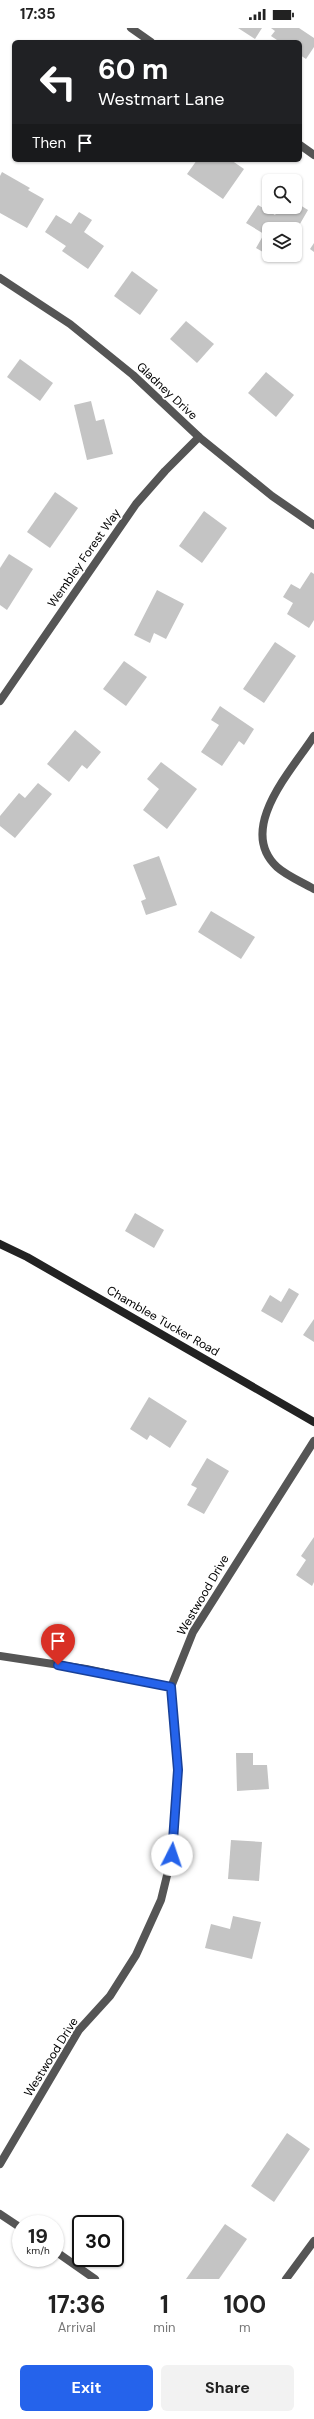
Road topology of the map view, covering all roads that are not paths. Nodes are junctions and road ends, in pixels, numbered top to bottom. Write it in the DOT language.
graph roads {
  1 [pos="131,28"];
  2 [pos="148,40"];
  3 [pos="302,146"];
  4 [pos="314,154"];
  5 [pos="0,278"];
  6 [pos="200,437"];
  7 [pos="314,525"];
  8 [pos="0,701"];
  9 [pos="314,736"];
  10 [pos="314,889"];
  11 [pos="0,1244"];
  12 [pos="314,1422"];
  13 [pos="314,1441"];
  14 [pos="0,1656"];
  15 [pos="171,1687"];
  16 [pos="0,2164"];
  17 [pos="0,2214"];
  18 [pos="12,2222"];
  19 [pos="314,2241"];
  20 [pos="64,2257"];
  21 [pos="95,2279"];
  22 [pos="286,2279"];
  1 -- 2 [label="street"];
  3 -- 4 [label="street"];
  5 -- 6 [label="street, Gladney Drive"];
  6 -- 7 [label="street, Gladney Drive"];
  6 -- 8 [label="street, Wembley Forest Way"];
  9 -- 10 [label="street"];
  11 -- 12 [label="main road, Chamblee Tucker Road"];
  13 -- 15 [label="street, Westwood Drive"];
  14 -- 15 [label="street"];
  15 -- 16 [label="street, Westwood Drive"];
  17 -- 18 [label="street"];
  19 -- 22 [label="street"];
  20 -- 21 [label="street"];
}
